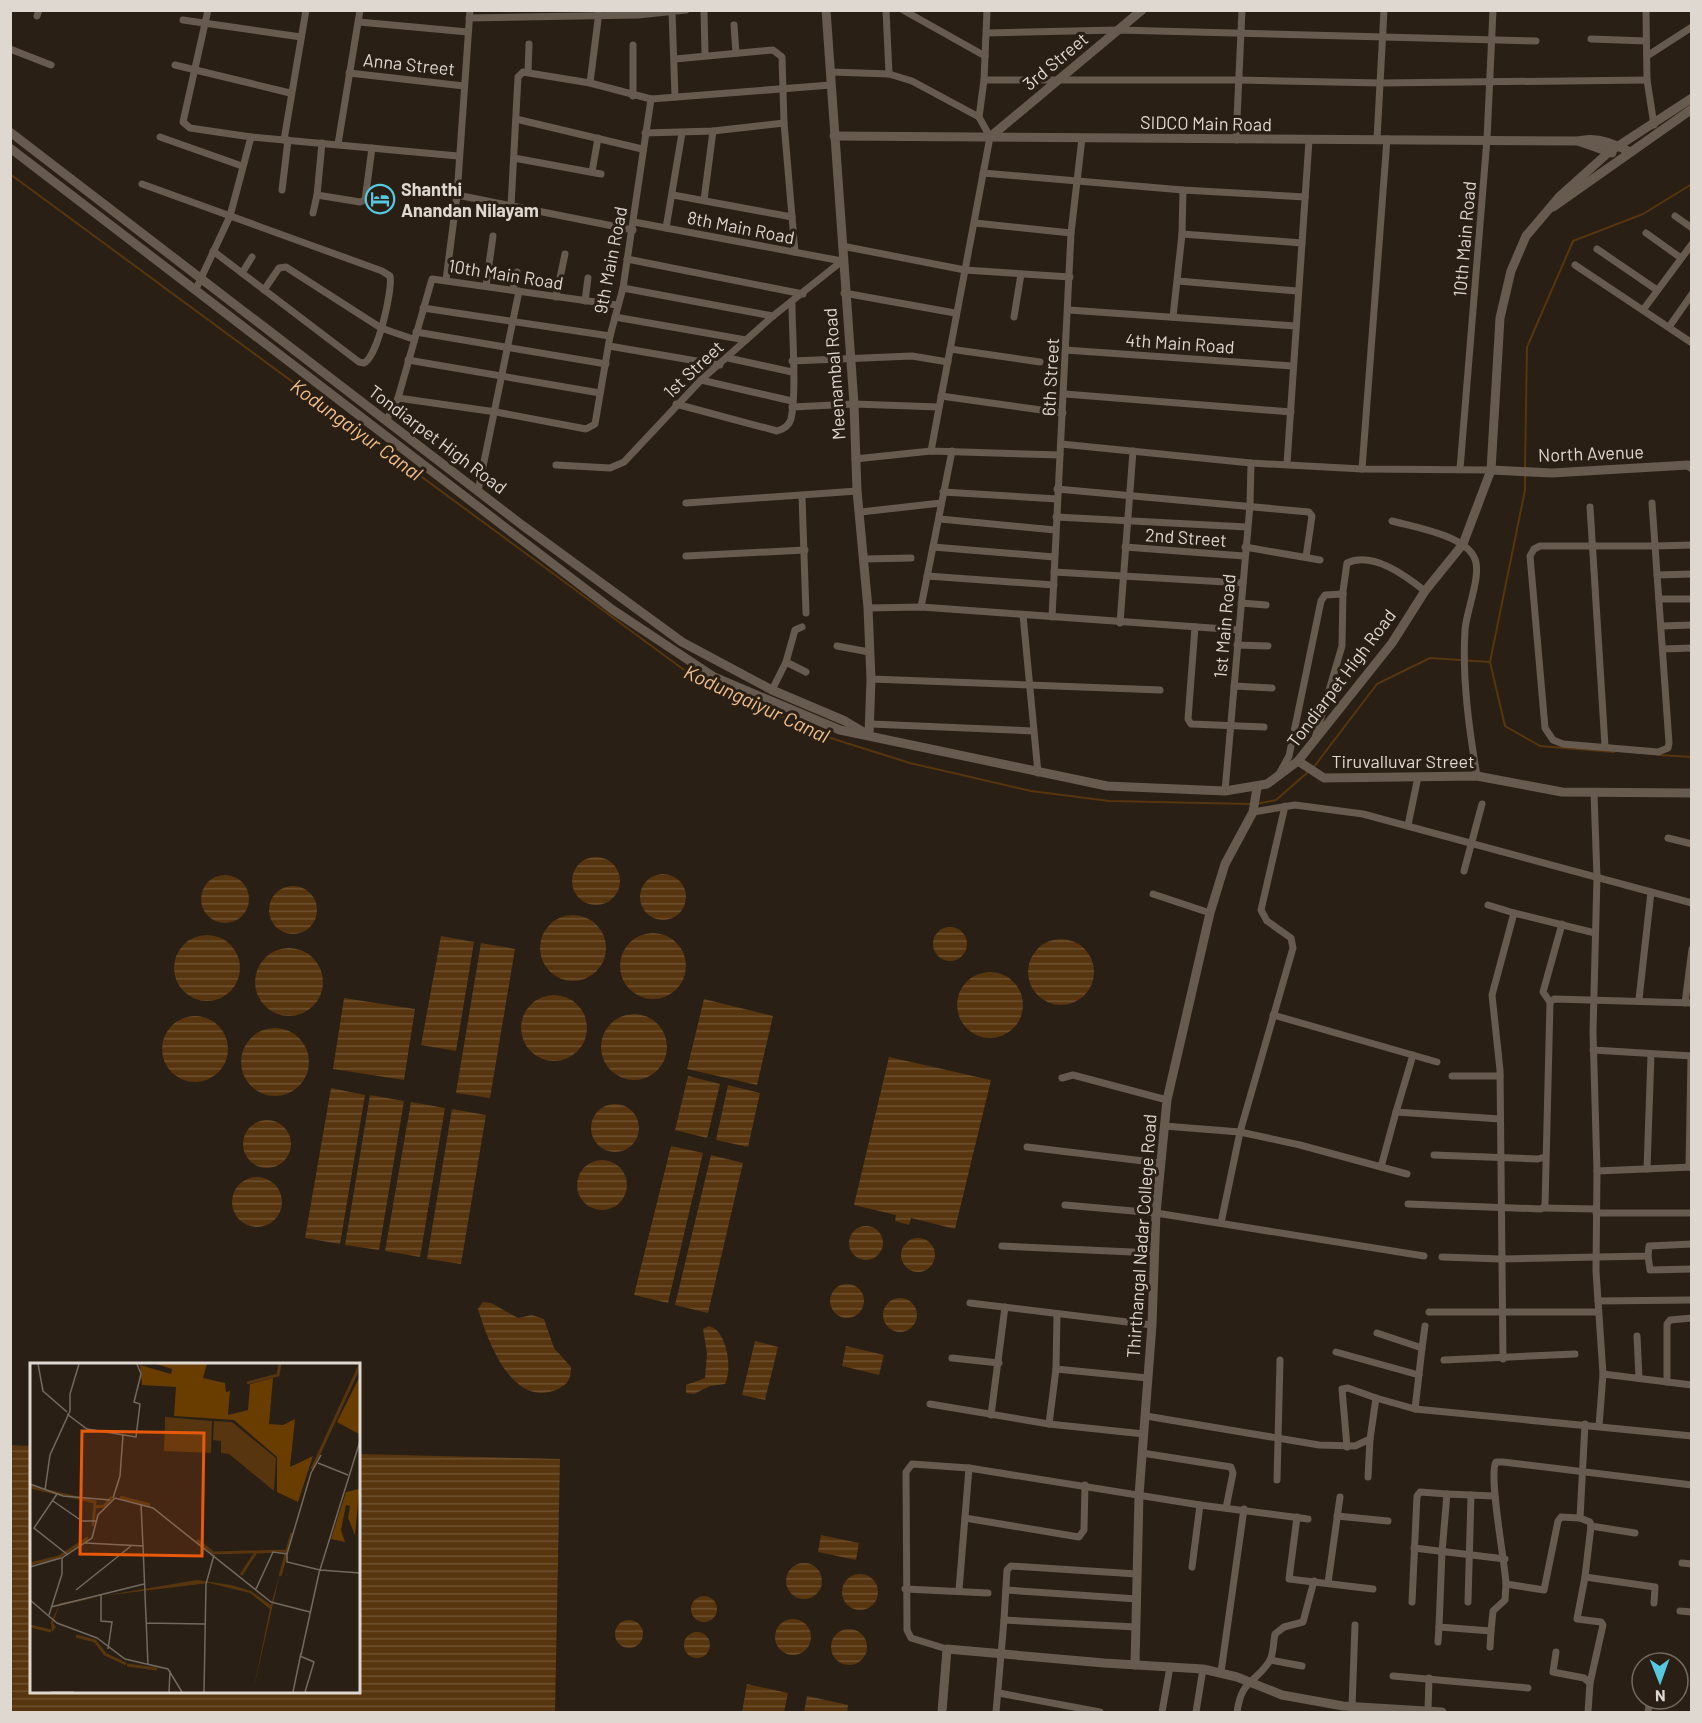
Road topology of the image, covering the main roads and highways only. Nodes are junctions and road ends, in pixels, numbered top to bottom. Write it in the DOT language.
graph roads {
  1 [pos="826,10"];
  2 [pos="1142,10"];
  3 [pos="1692,98"];
  4 [pos="1692,109"];
  5 [pos="10,132"];
  6 [pos="834,136"];
  7 [pos="990,136"];
  8 [pos="1578,141"];
  9 [pos="1618,145"];
  10 [pos="10,148"];
  11 [pos="1609,152"];
  12 [pos="1626,155"];
  13 [pos="1551,208"];
  14 [pos="1690,465"];
  15 [pos="1491,470"];
  16 [pos="869,735"];
  17 [pos="1300,763"];
  18 [pos="1256,793"];
  19 [pos="1692,793"];
  20 [pos="1136,1665"];
  21 [pos="1346,1708"];
  22 [pos="1421,1712"];
  23 [pos="942,1713"];
  24 [pos="1442,1713"];
  1 -- 6 [label="main road, Meenambal Road"];
  2 -- 7 [label="main road, 3rd Street"];
  3 -- 9 [label="main road, Tondiarpet High Road"];
  4 -- 12 [label="main road, Tondiarpet High Road"];
  5 -- 16 [label="main road, Tondiarpet High Road"];
  6 -- 7 [label="main road, SIDCO Main Road"];
  6 -- 16 [label="main road, Meenambal Road"];
  7 -- 8 [label="main road, SIDCO Main Road"];
  8 -- 9 [label="main road, SIDCO Main Road"];
  8 -- 11 [label="main road, SIDCO Main Road"];
  9 -- 11 [label="main road, Tondiarpet High Road"];
  9 -- 12 [label="main road, SIDCO Main Road"];
  10 -- 16 [label="main road, Tondiarpet High Road"];
  11 -- 12 [label="main road, SIDCO Main Road"];
  11 -- 13 [label="main road, Tondiarpet High Road"];
  12 -- 13 [label="main road, Tondiarpet High Road"];
  13 -- 15 [label="main road, Tondiarpet High Road"];
  14 -- 15 [label="main road, North Avenue"];
  15 -- 17 [label="main road, Tondiarpet High Road"];
  16 -- 18 [label="main road, Tondiarpet High Road"];
  17 -- 18 [label="main road, Tondiarpet High Road"];
  17 -- 19 [label="main road, Tiruvalluvar Street"];
  18 -- 20 [label="main road, Thirthangal Nadar College Road"];
  20 -- 21 [label="main road"];
  20 -- 23 [label="main road"];
  21 -- 22 [label="main road"];
  22 -- 24 [label="main road"];
}
